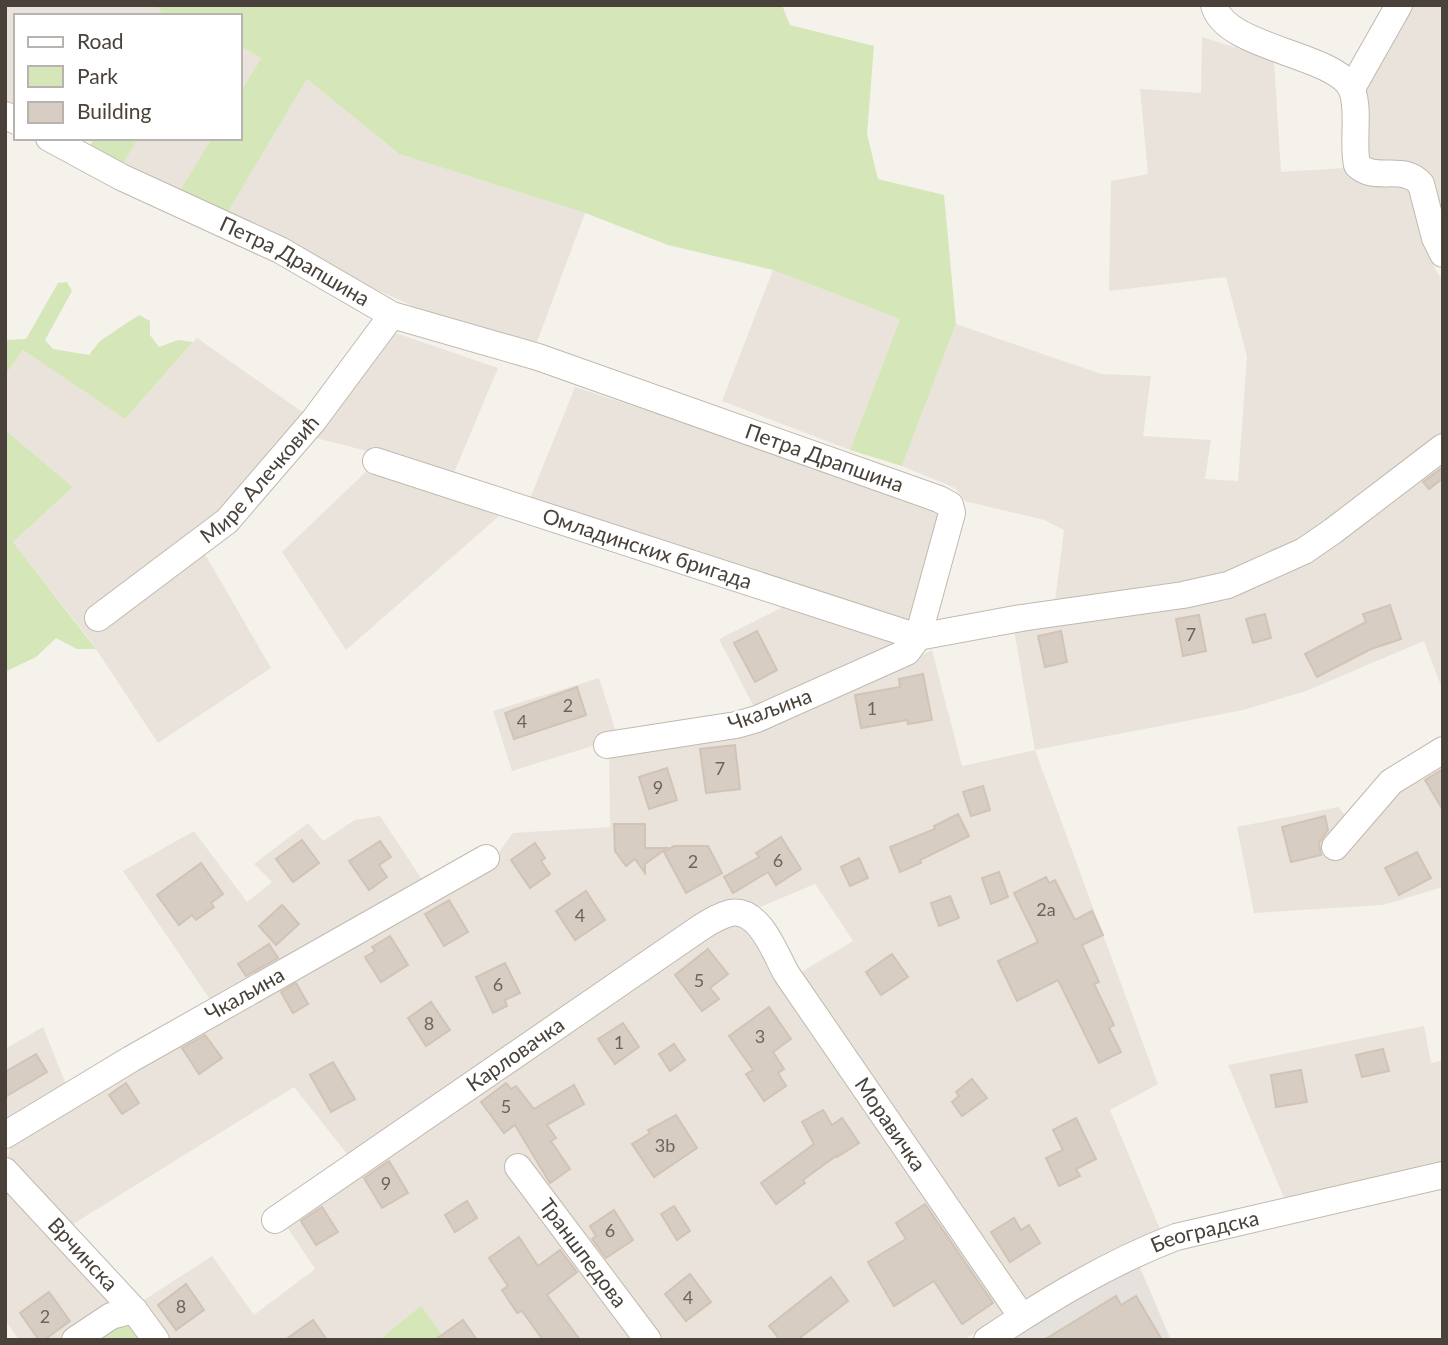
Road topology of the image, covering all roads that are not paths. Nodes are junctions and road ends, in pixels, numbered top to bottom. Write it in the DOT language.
graph roads {
  1 [pos="1214,5"];
  2 [pos="1399,5"];
  3 [pos="1352,88"];
  4 [pos="53,140"];
  5 [pos="1443,254"];
  6 [pos="392,315"];
  7 [pos="1443,446"];
  8 [pos="376,461"];
  9 [pos="98,618"];
  10 [pos="918,637"];
  11 [pos="607,745"];
  12 [pos="1443,750"];
  13 [pos="1335,847"];
  14 [pos="485,858"];
  15 [pos="761,929"];
  16 [pos="5,1135"];
  17 [pos="518,1167"];
  18 [pos="1443,1175"];
  19 [pos="7,1178"];
  20 [pos="275,1220"];
  21 [pos="134,1310"];
  22 [pos="1022,1317"];
  23 [pos="75,1340"];
  24 [pos="156,1340"];
  25 [pos="648,1340"];
  26 [pos="988,1340"];
  1 -- 3 [label="street"];
  2 -- 3 [label="street"];
  3 -- 5 [label="street"];
  4 -- 6 [label="street, Петра Драпшина"];
  6 -- 9 [label="street, Мире Алечковић"];
  6 -- 10 [label="street, Петра Драпшина"];
  7 -- 10 [label="street"];
  8 -- 10 [label="street, Омладинских бригада"];
  10 -- 11 [label="street, Чкаљина"];
  12 -- 13 [label="street"];
  14 -- 16 [label="street, Чкаљина"];
  15 -- 20 [label="street, Карловачка"];
  15 -- 22 [label="street, Моравичка"];
  17 -- 25 [label="street, Траншпедова"];
  18 -- 22 [label="street, Београдска"];
  19 -- 21 [label="street, Врчинска"];
  21 -- 23 [label="street"];
  21 -- 24 [label="street, Врчинска"];
  22 -- 26 [label="street, Београдска"];
}
